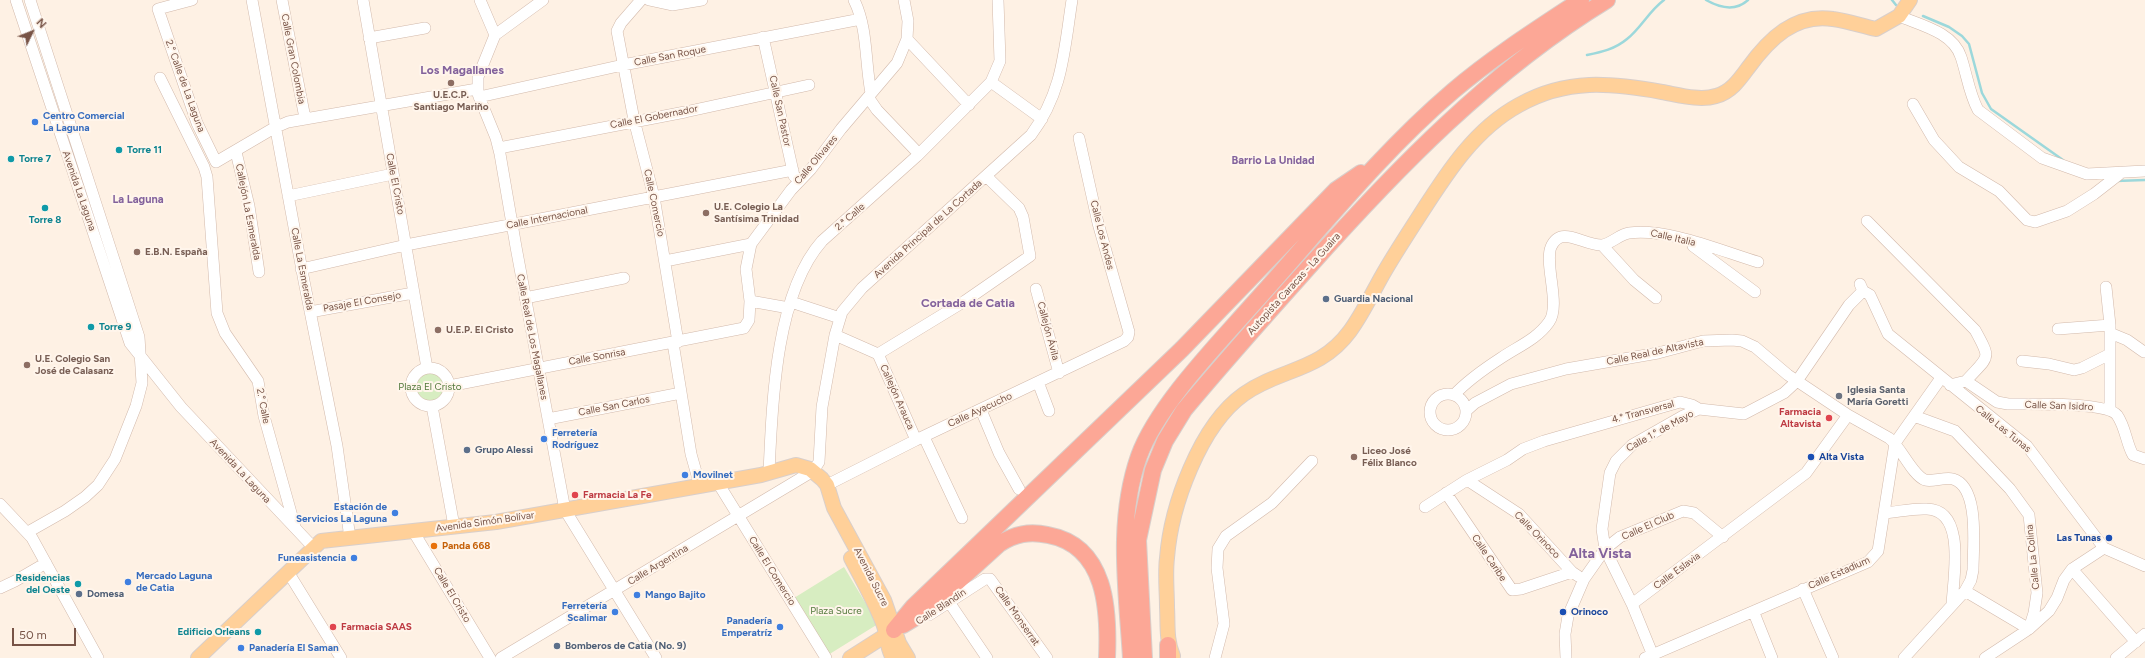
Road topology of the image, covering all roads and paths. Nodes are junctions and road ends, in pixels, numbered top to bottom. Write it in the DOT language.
graph roads {
  1 [pos="16,0"];
  2 [pos="30,0"];
  3 [pos="188,0"];
  4 [pos="252,0"];
  5 [pos="282,0"];
  6 [pos="363,0"];
  7 [pos="480,0"];
  8 [pos="543,0"];
  9 [pos="641,0"];
  10 [pos="649,0"];
  11 [pos="702,0"];
  12 [pos="854,0"];
  13 [pos="904,0"];
  14 [pos="998,0"];
  15 [pos="1072,0"];
  16 [pos="1581,0"];
  17 [pos="1607,0"];
  18 [pos="1910,0"];
  19 [pos="1899,16"];
  20 [pos="861,19"];
  21 [pos="425,28"];
  22 [pos="495,35"];
  23 [pos="763,37"];
  24 [pos="370,38"];
  25 [pos="907,40"];
  26 [pos="623,65"];
  27 [pos="160,78"];
  28 [pos="991,82"];
  29 [pos="809,85"];
  30 [pos="776,92"];
  31 [pos="478,93"];
  32 [pos="870,95"];
  33 [pos="1913,104"];
  34 [pos="969,105"];
  35 [pos="382,106"];
  36 [pos="305,118"];
  37 [pos="1042,119"];
  38 [pos="634,120"];
  39 [pos="276,126"];
  40 [pos="1079,138"];
  41 [pos="499,148"];
  42 [pos="236,152"];
  43 [pos="919,154"];
  44 [pos="1380,160"];
  45 [pos="216,162"];
  46 [pos="793,170"];
  47 [pos="2145,171"];
  48 [pos="2121,172"];
  49 [pos="393,174"];
  50 [pos="986,176"];
  51 [pos="796,184"];
  52 [pos="288,196"];
  53 [pos="654,197"];
  54 [pos="1867,221"];
  55 [pos="512,224"];
  56 [pos="1686,240"];
  57 [pos="751,244"];
  58 [pos="406,245"];
  59 [pos="1602,245"];
  60 [pos="665,261"];
  61 [pos="1758,262"];
  62 [pos="212,267"];
  63 [pos="301,269"];
  64 [pos="259,272"];
  65 [pos="624,278"];
  66 [pos="1862,287"];
  67 [pos="2106,287"];
  68 [pos="1036,289"];
  69 [pos="1755,292"];
  70 [pos="413,293"];
  71 [pos="525,298"];
  72 [pos="1656,298"];
  73 [pos="750,301"];
  74 [pos="790,305"];
  75 [pos="310,312"];
  76 [pos="840,318"];
  77 [pos="744,328"];
  78 [pos="2058,329"];
  79 [pos="2110,329"];
  80 [pos="1129,332"];
  81 [pos="835,335"];
  82 [pos="676,342"];
  83 [pos="2144,352"];
  84 [pos="878,354"];
  85 [pos="2110,354"];
  86 [pos="140,356"];
  87 [pos="2022,361"];
  88 [pos="539,367"];
  89 [pos="427,368"];
  90 [pos="1059,373"];
  91 [pos="1941,378"];
  92 [pos="1797,381"];
  93 [pos="1966,381"];
  94 [pos="1038,382"];
  95 [pos="1950,385"];
  96 [pos="449,386"];
  97 [pos="681,393"];
  98 [pos="1454,395"];
  99 [pos="432,406"];
  100 [pos="1699,409"];
  101 [pos="981,410"];
  102 [pos="2110,410"];
  103 [pos="1466,411"];
  104 [pos="1049,412"];
  105 [pos="1848,415"];
  106 [pos="1914,416"];
  107 [pos="548,419"];
  108 [pos="920,438"];
  109 [pos="1895,443"];
  110 [pos="2145,459"];
  111 [pos="1312,461"];
  112 [pos="813,471"];
  113 [pos="769,473"];
  114 [pos="1467,480"];
  115 [pos="718,483"];
  116 [pos="700,486"];
  117 [pos="1019,489"];
  118 [pos="828,492"];
  119 [pos="1446,493"];
  120 [pos="0,504"];
  121 [pos="1425,507"];
  122 [pos="566,510"];
  123 [pos="1884,513"];
  124 [pos="738,516"];
  125 [pos="962,518"];
  126 [pos="454,526"];
  127 [pos="296,529"];
  128 [pos="413,531"];
  129 [pos="28,532"];
  130 [pos="1723,537"];
  131 [pos="350,538"];
  132 [pos="313,547"];
  133 [pos="2104,548"];
  134 [pos="1605,549"];
  135 [pos="46,563"];
  136 [pos="2144,567"];
  137 [pos="2072,570"];
  138 [pos="288,572"];
  139 [pos="1572,572"];
  140 [pos="985,579"];
  141 [pos="1584,579"];
  142 [pos="0,588"];
  143 [pos="1803,589"];
  144 [pos="615,591"];
  145 [pos="1965,591"];
  146 [pos="949,602"];
  147 [pos="1632,604"];
  148 [pos="1952,605"];
  149 [pos="1754,612"];
  150 [pos="2029,629"];
  151 [pos="891,632"];
  152 [pos="2145,634"];
  153 [pos="2136,642"];
  154 [pos="1170,654"];
  155 [pos="1650,657"];
  156 [pos="1987,657"];
  157 [pos="98,658"];
  158 [pos="198,658"];
  159 [pos="341,658"];
  160 [pos="490,658"];
  161 [pos="501,658"];
  162 [pos="656,658"];
  163 [pos="826,658"];
  164 [pos="850,658"];
  165 [pos="893,658"];
  166 [pos="908,658"];
  167 [pos="987,658"];
  168 [pos="1047,658"];
  169 [pos="1107,658"];
  170 [pos="1131,658"];
  171 [pos="1144,658"];
  172 [pos="1215,658"];
  173 [pos="1566,658"];
  174 [pos="1772,658"];
  175 [pos="1833,658"];
  176 [pos="1904,658"];
  177 [pos="2116,658"];
  1 -- 86 [label="street, Avenida La Laguna"];
  2 -- 86 [label="street, Avenida La Laguna"];
  3 -- 45 [label="street, 2.° Calle de La Laguna"];
  4 -- 39 [label="street, Calle La Esmeralda"];
  5 -- 36 [label="street, Calle Gran Colombia"];
  6 -- 24 [label="street, Calle El Cristo"];
  7 -- 22 [label="street"];
  8 -- 22 [label="street"];
  9 -- 26 [label="street, Calle Comercio"];
  10 -- 11 [label="street"];
  12 -- 20 [label="street"];
  13 -- 25 [label="street, Calle Olivares"];
  14 -- 28 [label="street, 2.ª Calle"];
  15 -- 37 [label="street, Avenida Principal de La Cortada"];
  16 -- 44 [label="highway, Autopista Caracas - La Guaira"];
  17 -- 171 [label="highway, Autopista Caracas - La Guaira"];
  18 -- 19 [label="main road"];
  19 -- 48 [label="street"];
  19 -- 154 [label="main road"];
  20 -- 23 [label="street, Calle San Roque"];
  20 -- 32 [label="street"];
  21 -- 24 [label="street"];
  22 -- 31 [label="street"];
  23 -- 26 [label="street, Calle San Roque"];
  23 -- 30 [label="street, Calle San Pastor"];
  24 -- 35 [label="street, Calle El Cristo"];
  25 -- 32 [label="street, Calle Olivares"];
  25 -- 34 [label="street"];
  26 -- 31 [label="street, Calle San Roque"];
  26 -- 38 [label="street, Calle Comercio"];
  27 -- 62 [label="street, 2.° Calle de La Laguna"];
  28 -- 34 [label="street, 2.ª Calle"];
  28 -- 37 [label="street"];
  29 -- 30 [label="street, Calle El Gobernador"];
  30 -- 38 [label="street, Calle El Gobernador"];
  30 -- 46 [label="street, Calle San Pastor"];
  31 -- 35 [label="street, Calle San Roque"];
  31 -- 41 [label="street, Calle Real de Los Magallanes"];
  32 -- 43 [label="street"];
  32 -- 51 [label="street, Calle Olivares"];
  33 -- 48 [label="street"];
  34 -- 43 [label="street, 2.ª Calle"];
  35 -- 36 [label="street, Calle San Roque"];
  35 -- 49 [label="street, Calle El Cristo"];
  36 -- 39 [label="street, Calle San Roque"];
  37 -- 50 [label="street, Avenida Principal de La Cortada"];
  38 -- 41 [label="street, Calle El Gobernador"];
  38 -- 53 [label="street, Calle Comercio"];
  39 -- 42 [label="street, Calle San Roque"];
  39 -- 52 [label="street, Calle La Esmeralda"];
  40 -- 80 [label="street, Calle Los Andes"];
  41 -- 55 [label="street, Calle Real de Los Magallanes"];
  42 -- 45 [label="street, Calle San Roque"];
  42 -- 64 [label="street, Callejón La Esmeralda"];
  43 -- 74 [label="street, 2.ª Calle"];
  44 -- 151 [label="highway"];
  44 -- 170 [label="highway, Autopista Caracas - La Guaira"];
  46 -- 51 [label="street, Calle San Pastor"];
  46 -- 53 [label="street, Calle Internacional"];
  47 -- 48 [label="street"];
  49 -- 52 [label="street"];
  49 -- 58 [label="street, Calle El Cristo"];
  50 -- 76 [label="street, Avenida Principal de La Cortada"];
  50 -- 84 [label="street"];
  51 -- 57 [label="street, Calle Olivares"];
  52 -- 63 [label="street, Calle La Esmeralda"];
  53 -- 55 [label="street, Calle Internacional"];
  53 -- 60 [label="street, Calle Comercio"];
  54 -- 93 [label="street"];
  55 -- 58 [label="street, Calle Internacional"];
  55 -- 71 [label="street, Calle Real de Los Magallanes"];
  56 -- 59 [label="street, Calle Italia"];
  56 -- 61 [label="street, Calle Italia"];
  56 -- 69 [label="street"];
  57 -- 60 [label="street"];
  57 -- 73 [label="street, Calle Olivares"];
  58 -- 63 [label="street, Calle Internacional"];
  58 -- 70 [label="street, Calle El Cristo"];
  59 -- 72 [label="street"];
  59 -- 98 [label="street"];
  60 -- 82 [label="street, Calle Comercio"];
  62 -- 127 [label="street, 2.° Calle"];
  63 -- 75 [label="street, Calle La Esmeralda"];
  65 -- 71 [label="street"];
  66 -- 91 [label="street, Calle Las Tunas"];
  66 -- 92 [label="street, 4.° Transversal"];
  67 -- 79 [label="street"];
  68 -- 90 [label="street, Callejón Ávila"];
  70 -- 75 [label="street, Pasaje El Consejo"];
  70 -- 89 [label="street, Calle El Cristo"];
  71 -- 88 [label="street, Calle Real de Los Magallanes"];
  73 -- 74 [label="street"];
  73 -- 77 [label="street, Calle Olivares"];
  74 -- 76 [label="street"];
  74 -- 113 [label="street, 2.ª Calle"];
  75 -- 131 [label="street, Calle La Esmeralda"];
  76 -- 81 [label="street, Avenida Principal de La Cortada"];
  77 -- 82 [label="street, Calle Sonrisa"];
  78 -- 79 [label="street"];
  79 -- 83 [label="street"];
  79 -- 85 [label="street"];
  80 -- 90 [label="street, Calle Ayacucho"];
  81 -- 84 [label="street, Callejón Arauca"];
  81 -- 112 [label="street, Avenida Principal de La Cortada"];
  82 -- 88 [label="street, Calle Sonrisa"];
  82 -- 97 [label="street, Calle Comercio"];
  84 -- 108 [label="street, Callejón Arauca"];
  85 -- 87 [label="street"];
  85 -- 102 [label="street"];
  86 -- 127 [label="street, Avenida La Laguna"];
  86 -- 129 [label="street, Avenida La Laguna"];
  88 -- 96 [label="street, Calle Sonrisa"];
  88 -- 107 [label="street, Calle Real de Los Magallanes"];
  89 -- 96 [label="street"];
  89 -- 99 [label="street"];
  90 -- 94 [label="street, Calle Ayacucho"];
  91 -- 95 [label="street, Calle Las Tunas"];
  91 -- 106 [label="street, Calle Estadium"];
  92 -- 100 [label="street, 4.° Transversal"];
  92 -- 103 [label="street, Calle Real de Altavista"];
  92 -- 105 [label="street, Calle Real de Altavista"];
  93 -- 95 [label="street"];
  93 -- 102 [label="street, Calle San Isidro"];
  94 -- 101 [label="street, Calle Ayacucho"];
  94 -- 104 [label="street"];
  95 -- 133 [label="street, Calle Las Tunas"];
  96 -- 99 [label="street"];
  97 -- 107 [label="street, Calle San Carlos"];
  97 -- 116 [label="street, Calle Comercio"];
  98 -- 103 [label="street"];
  98 -- 103 [label="street"];
  99 -- 126 [label="street"];
  100 -- 114 [label="street, 4.° Transversal"];
  100 -- 134 [label="street, Calle 1.° de Mayo"];
  101 -- 108 [label="street, Calle Ayacucho"];
  101 -- 117 [label="street"];
  102 -- 110 [label="street"];
  105 -- 109 [label="street, Calle Real de Altavista"];
  105 -- 130 [label="street"];
  106 -- 109 [label="street, Calle Estadium"];
  106 -- 150 [label="street, Calle La Colina"];
  107 -- 122 [label="street, Calle Real de Los Magallanes"];
  108 -- 118 [label="street, Calle Ayacucho"];
  108 -- 125 [label="street, Callejón Arauca"];
  109 -- 123 [label="street, Calle Estadium"];
  109 -- 145 [label="street, Calle Real de Altavista"];
  111 -- 172 [label="street"];
  112 -- 113 [label="main road, Avenida Simón Bolívar"];
  112 -- 118 [label="main road, Avenida Sucre"];
  112 -- 124 [label="street, Calle Argentina"];
  113 -- 115 [label="main road, Avenida Simón Bolívar"];
  114 -- 119 [label="street, 4.° Transversal"];
  114 -- 139 [label="street, Calle Orinoco"];
  115 -- 116 [label="main road, Avenida Simón Bolívar"];
  115 -- 124 [label="street, Calle El Comercio"];
  116 -- 122 [label="main road, Avenida Simón Bolívar"];
  118 -- 151 [label="main road, Avenida Sucre"];
  119 -- 121 [label="street, 4.° Transversal"];
  119 -- 139 [label="street, Calle Caribe"];
  120 -- 129 [label="street"];
  122 -- 126 [label="main road, Avenida Simón Bolívar"];
  122 -- 144 [label="street, Calle Real de Los Magallanes"];
  123 -- 143 [label="street, Calle Estadium"];
  123 -- 148 [label="street"];
  124 -- 144 [label="street, Calle Argentina"];
  124 -- 163 [label="street, Calle El Comercio"];
  126 -- 128 [label="main road, Avenida Simón Bolívar"];
  127 -- 132 [label="street, Avenida La Laguna"];
  128 -- 131 [label="main road, Avenida Simón Bolívar"];
  128 -- 160 [label="street, Calle El Cristo"];
  129 -- 135 [label="street"];
  130 -- 134 [label="street, Calle El Club"];
  130 -- 147 [label="street, Calle Eslavia"];
  131 -- 132 [label="main road, Avenida Simón Bolívar"];
  132 -- 138 [label="main road, Avenida Simón Bolívar"];
  133 -- 136 [label="street, Calle Las Tunas"];
  133 -- 137 [label="street"];
  134 -- 141 [label="street, Calle El Club"];
  134 -- 147 [label="street, Calle 1.° de Mayo"];
  135 -- 142 [label="street"];
  135 -- 157 [label="street"];
  137 -- 150 [label="street"];
  137 -- 153 [label="street"];
  138 -- 158 [label="main road, Avenida Simón Bolívar"];
  138 -- 159 [label="street"];
  139 -- 141 [label="street, Calle Orinoco"];
  140 -- 146 [label="street, Calle Blandín"];
  140 -- 168 [label="street, Calle Monserrat"];
  141 -- 173 [label="street, Calle El Club"];
  143 -- 149 [label="street, Calle Estadium"];
  143 -- 175 [label="street"];
  144 -- 161 [label="street, Calle Argentina"];
  144 -- 162 [label="street, Calle Real de Los Magallanes"];
  145 -- 148 [label="street, Calle Real de Altavista"];
  145 -- 150 [label="street"];
  146 -- 151 [label="street, Calle Blandín"];
  146 -- 167 [label="street"];
  147 -- 155 [label="street, Calle 1.° de Mayo"];
  148 -- 176 [label="street, Calle Real de Altavista"];
  149 -- 155 [label="street, Calle Estadium"];
  149 -- 174 [label="street"];
  150 -- 156 [label="street"];
  151 -- 164 [label="main road"];
  151 -- 165 [label="main road, Avenida Sucre"];
  151 -- 166 [label="main road, Avenida Sucre"];
  151 -- 169 [label="highway"];
  152 -- 153 [label="street"];
  153 -- 177 [label="street"];
}
